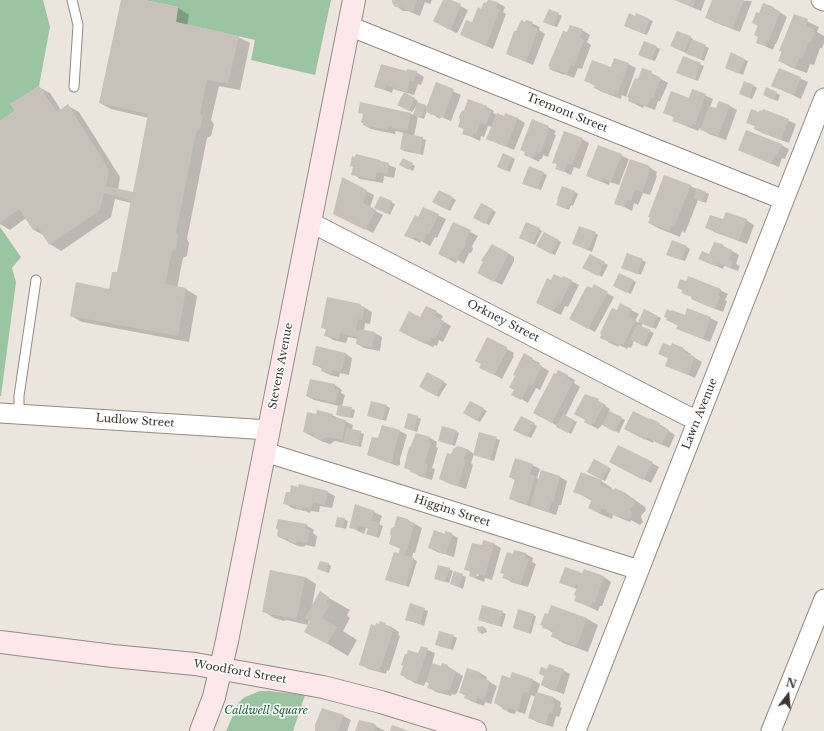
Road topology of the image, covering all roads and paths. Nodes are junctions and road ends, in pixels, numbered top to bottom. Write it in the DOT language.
graph roads {
  1 [pos="72,0"];
  2 [pos="354,0"];
  3 [pos="821,0"];
  4 [pos="824,1"];
  5 [pos="349,26"];
  6 [pos="74,87"];
  7 [pos="824,98"];
  8 [pos="784,200"];
  9 [pos="310,222"];
  10 [pos="36,280"];
  11 [pos="0,413"];
  12 [pos="19,414"];
  13 [pos="697,421"];
  14 [pos="269,430"];
  15 [pos="265,452"];
  16 [pos="639,570"];
  17 [pos="824,599"];
  18 [pos="0,642"];
  19 [pos="220,669"];
  20 [pos="201,731"];
  21 [pos="475,731"];
  22 [pos="576,731"];
  23 [pos="771,731"];
  1 -- 6 [label="lane"];
  2 -- 5 [label="main road, Stevens Avenue"];
  3 -- 4 [label="street"];
  5 -- 8 [label="street, Tremont Street"];
  5 -- 9 [label="main road, Stevens Avenue"];
  7 -- 8 [label="street, Lawn Avenue"];
  8 -- 13 [label="street, Lawn Avenue"];
  9 -- 13 [label="street, Orkney Street"];
  9 -- 14 [label="main road, Stevens Avenue"];
  10 -- 12 [label="lane"];
  11 -- 12 [label="street, Ludlow Street"];
  12 -- 14 [label="street, Ludlow Street"];
  13 -- 16 [label="street, Lawn Avenue"];
  14 -- 15 [label="main road, Stevens Avenue"];
  15 -- 16 [label="street, Higgins Street"];
  15 -- 19 [label="main road, Stevens Avenue"];
  16 -- 22 [label="street, Lawn Avenue"];
  17 -- 23 [label="street"];
  18 -- 19 [label="main road, Woodford Street"];
  19 -- 20 [label="main road, Stevens Avenue"];
  19 -- 21 [label="main road, Woodford Street"];
}
